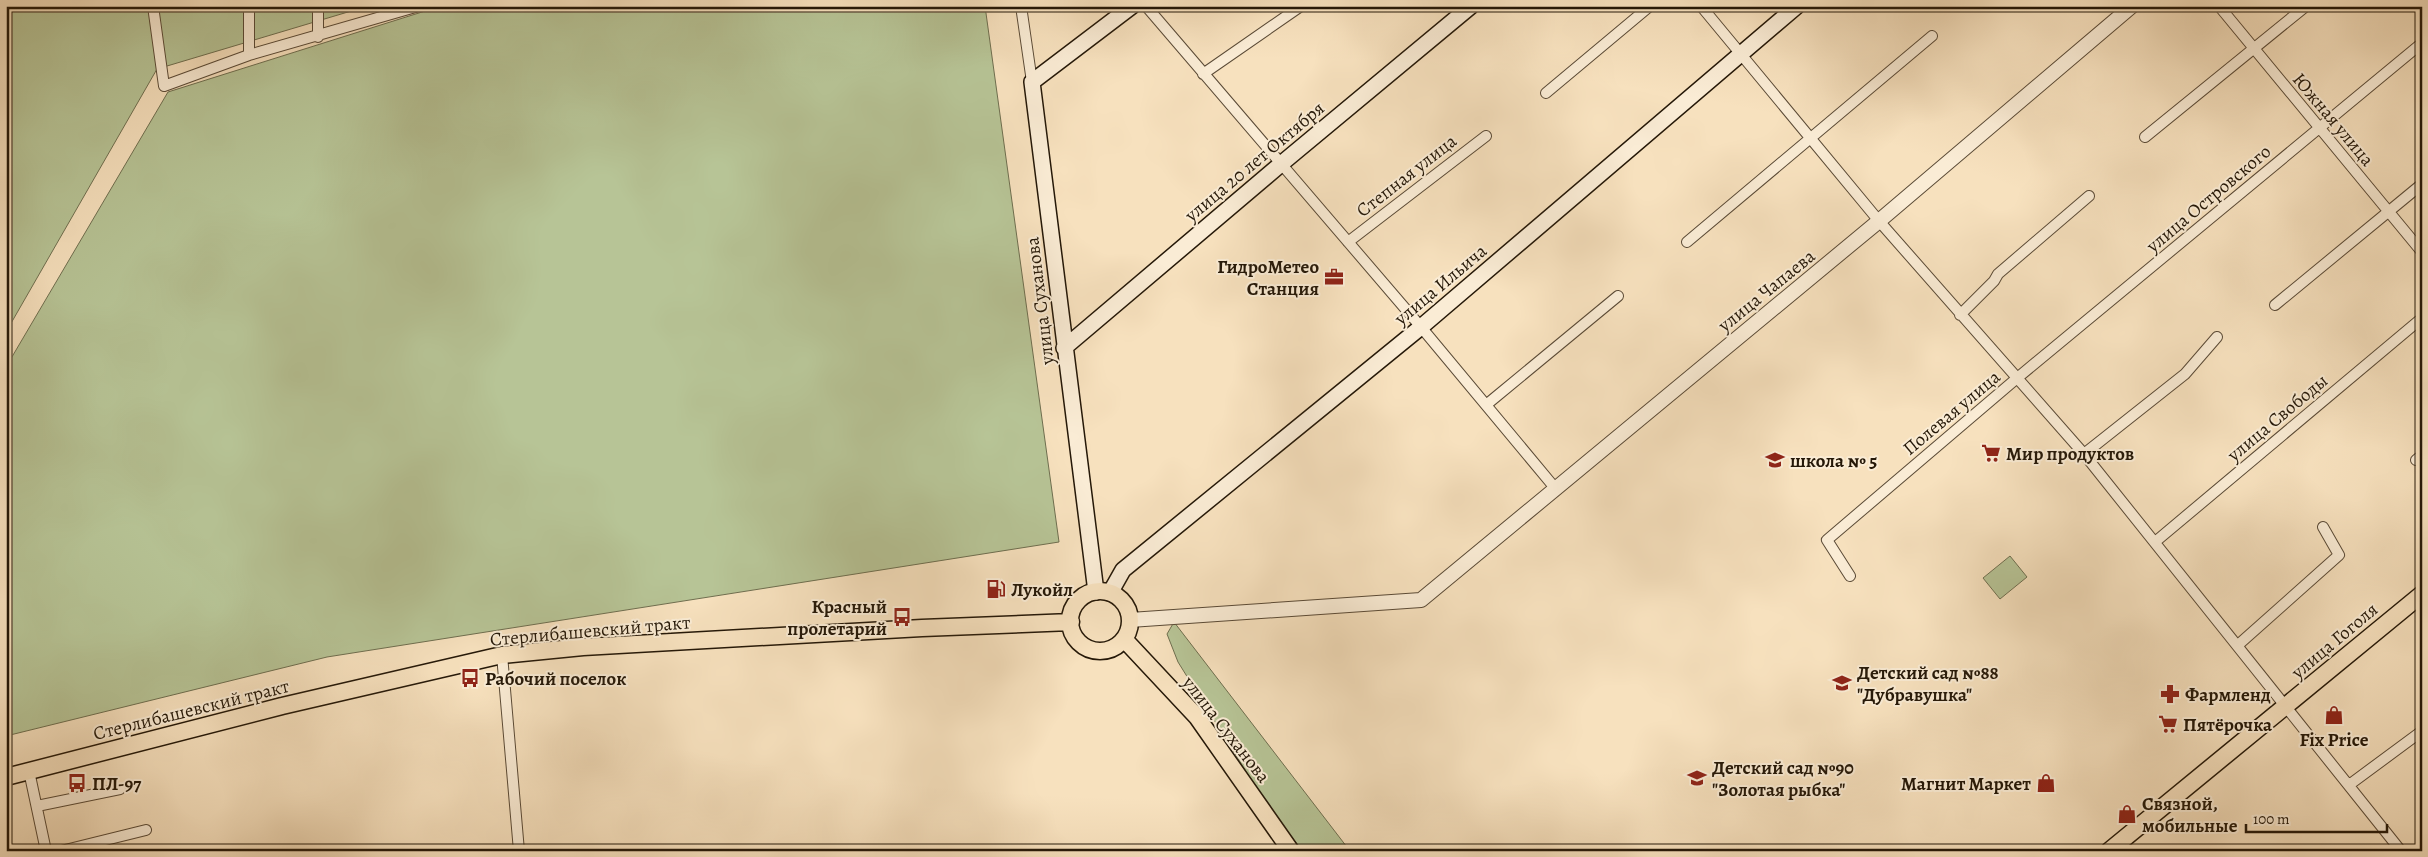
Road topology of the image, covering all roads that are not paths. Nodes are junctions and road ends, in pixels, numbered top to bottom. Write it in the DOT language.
graph roads {
  1 [pos="153,6"];
  2 [pos="248,6"];
  3 [pos="318,6"];
  4 [pos="419,6"];
  5 [pos="1021,6"];
  6 [pos="1132,6"];
  7 [pos="1146,6"];
  8 [pos="1301,6"];
  9 [pos="1471,6"];
  10 [pos="1650,6"];
  11 [pos="1701,6"];
  12 [pos="1798,6"];
  13 [pos="2132,6"];
  14 [pos="2218,6"];
  15 [pos="2306,6"];
  16 [pos="393,10"];
  17 [pos="1932,36"];
  18 [pos="318,37"];
  19 [pos="2422,43"];
  20 [pos="2254,49"];
  21 [pos="1740,54"];
  22 [pos="249,55"];
  23 [pos="1203,74"];
  24 [pos="1032,82"];
  25 [pos="1546,93"];
  26 [pos="2319,128"];
  27 [pos="1486,136"];
  28 [pos="2145,137"];
  29 [pos="1810,138"];
  30 [pos="1281,164"];
  31 [pos="2422,184"];
  32 [pos="2089,196"];
  33 [pos="2388,212"];
  34 [pos="1878,221"];
  35 [pos="1348,242"];
  36 [pos="1687,242"];
  37 [pos="2422,252"];
  38 [pos="1618,296"];
  39 [pos="2275,305"];
  40 [pos="1960,315"];
  41 [pos="2422,318"];
  42 [pos="1421,327"];
  43 [pos="2217,337"];
  44 [pos="1064,348"];
  45 [pos="2016,379"];
  46 [pos="1486,405"];
  47 [pos="2084,454"];
  48 [pos="1555,488"];
  49 [pos="2323,527"];
  50 [pos="2155,542"];
  51 [pos="1850,576"];
  52 [pos="1103,592"];
  53 [pos="2422,594"];
  54 [pos="1130,620"];
  55 [pos="1071,622"];
  56 [pos="1124,639"];
  57 [pos="2238,645"];
  58 [pos="502,655"];
  59 [pos="2286,706"];
  60 [pos="2422,731"];
  61 [pos="29,771"];
  62 [pos="6,776"];
  63 [pos="2349,785"];
  64 [pos="120,789"];
  65 [pos="37,806"];
  66 [pos="146,830"];
  67 [pos="46,851"];
  68 [pos="61,851"];
  69 [pos="519,851"];
  70 [pos="1291,851"];
  71 [pos="2108,851"];
  72 [pos="2402,851"];
  1 -- 22 [label="street"];
  2 -- 22 [label="street"];
  3 -- 18 [label="street"];
  4 -- 16 [label="street"];
  5 -- 24 [label="street, улица Суханова"];
  6 -- 24 [label="main road"];
  7 -- 23 [label="street, Степная улица"];
  8 -- 23 [label="street"];
  9 -- 30 [label="main road, улица 20 лет Октября"];
  10 -- 25 [label="street"];
  11 -- 21 [label="street, Полевая улица"];
  12 -- 21 [label="main road, улица Ильича"];
  13 -- 34 [label="street, улица Чапаева"];
  14 -- 20 [label="street, Южная улица"];
  15 -- 20 [label="street"];
  16 -- 18 [label="street"];
  17 -- 29 [label="street"];
  18 -- 22 [label="street"];
  19 -- 26 [label="street, улица Островского"];
  20 -- 26 [label="street, Южная улица"];
  20 -- 28 [label="street"];
  21 -- 29 [label="street, Полевая улица"];
  21 -- 42 [label="main road, улица Ильича"];
  23 -- 30 [label="street, Степная улица"];
  24 -- 44 [label="main road, улица Суханова"];
  26 -- 33 [label="street, Южная улица"];
  26 -- 45 [label="street, улица Островского"];
  27 -- 35 [label="street, Степная улица"];
  29 -- 34 [label="street, Полевая улица"];
  29 -- 36 [label="street"];
  30 -- 35 [label="street, Степная улица"];
  30 -- 44 [label="main road, улица 20 лет Октября"];
  31 -- 33 [label="street"];
  32 -- 40 [label="street"];
  33 -- 37 [label="street, Южная улица"];
  33 -- 39 [label="street"];
  34 -- 40 [label="street, Полевая улица"];
  34 -- 48 [label="street, улица Чапаева"];
  35 -- 42 [label="street, Степная улица"];
  38 -- 46 [label="street"];
  40 -- 45 [label="street, Полевая улица"];
  41 -- 50 [label="street, улица Свободы"];
  42 -- 46 [label="street, Степная улица"];
  42 -- 52 [label="main road, улица Ильича"];
  43 -- 47 [label="street"];
  44 -- 52 [label="main road, улица Суханова"];
  45 -- 47 [label="street, Полевая улица"];
  45 -- 51 [label="street, Полевая улица"];
  46 -- 48 [label="street, Степная улица"];
  47 -- 50 [label="street, Полевая улица"];
  48 -- 54 [label="street, улица Чапаева"];
  49 -- 57 [label="street"];
  50 -- 57 [label="street, Полевая улица"];
  52 -- 54 [label="main road"];
  52 -- 55 [label="main road"];
  53 -- 59 [label="main road, улица Гоголя"];
  54 -- 56 [label="main road"];
  55 -- 56 [label="main road"];
  55 -- 58 [label="main road, Стерлибашевский тракт"];
  56 -- 70 [label="main road, улица Суханова"];
  57 -- 59 [label="street, Полевая улица"];
  58 -- 61 [label="main road, Стерлибашевский тракт"];
  58 -- 69 [label="street"];
  59 -- 63 [label="street, Полевая улица"];
  59 -- 71 [label="main road, улица Гоголя"];
  60 -- 63 [label="street"];
  61 -- 62 [label="main road, Стерлибашевский тракт"];
  61 -- 65 [label="street"];
  63 -- 72 [label="street, Полевая улица"];
  64 -- 65 [label="street"];
  65 -- 67 [label="street"];
  66 -- 68 [label="street"];
}
